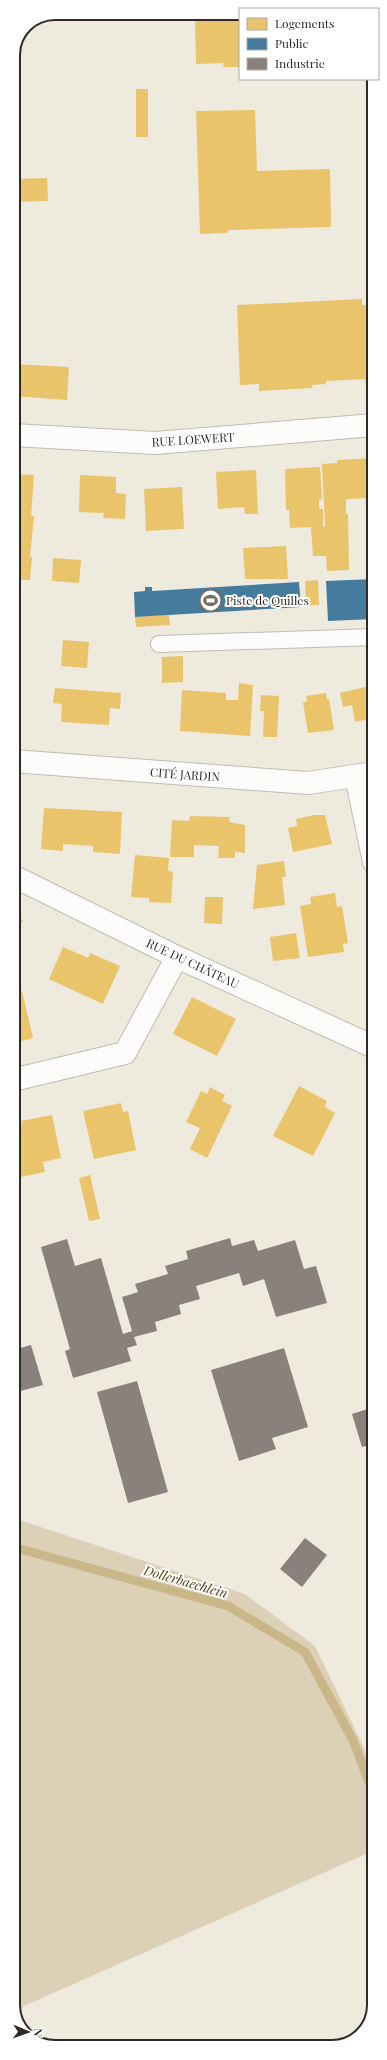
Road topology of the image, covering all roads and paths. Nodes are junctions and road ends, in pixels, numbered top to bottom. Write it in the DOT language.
graph roads {
  1 [pos="367,426"];
  2 [pos="20,435"];
  3 [pos="367,637"];
  4 [pos="159,644"];
  5 [pos="20,762"];
  6 [pos="365,774"];
  7 [pos="367,794"];
  8 [pos="20,879"];
  9 [pos="177,957"];
  10 [pos="367,1044"];
  11 [pos="20,1078"];
  1 -- 2 [label="street, RUE LOEWERT"];
  3 -- 4 [label="lane"];
  5 -- 6 [label="street, CITÉ JARDIN"];
  6 -- 7 [label="street, CITÉ JARDIN"];
  8 -- 9 [label="street, RUE DU CHÂTEAU"];
  9 -- 10 [label="street, RUE DU CHÂTEAU"];
  9 -- 11 [label="street"];
}
